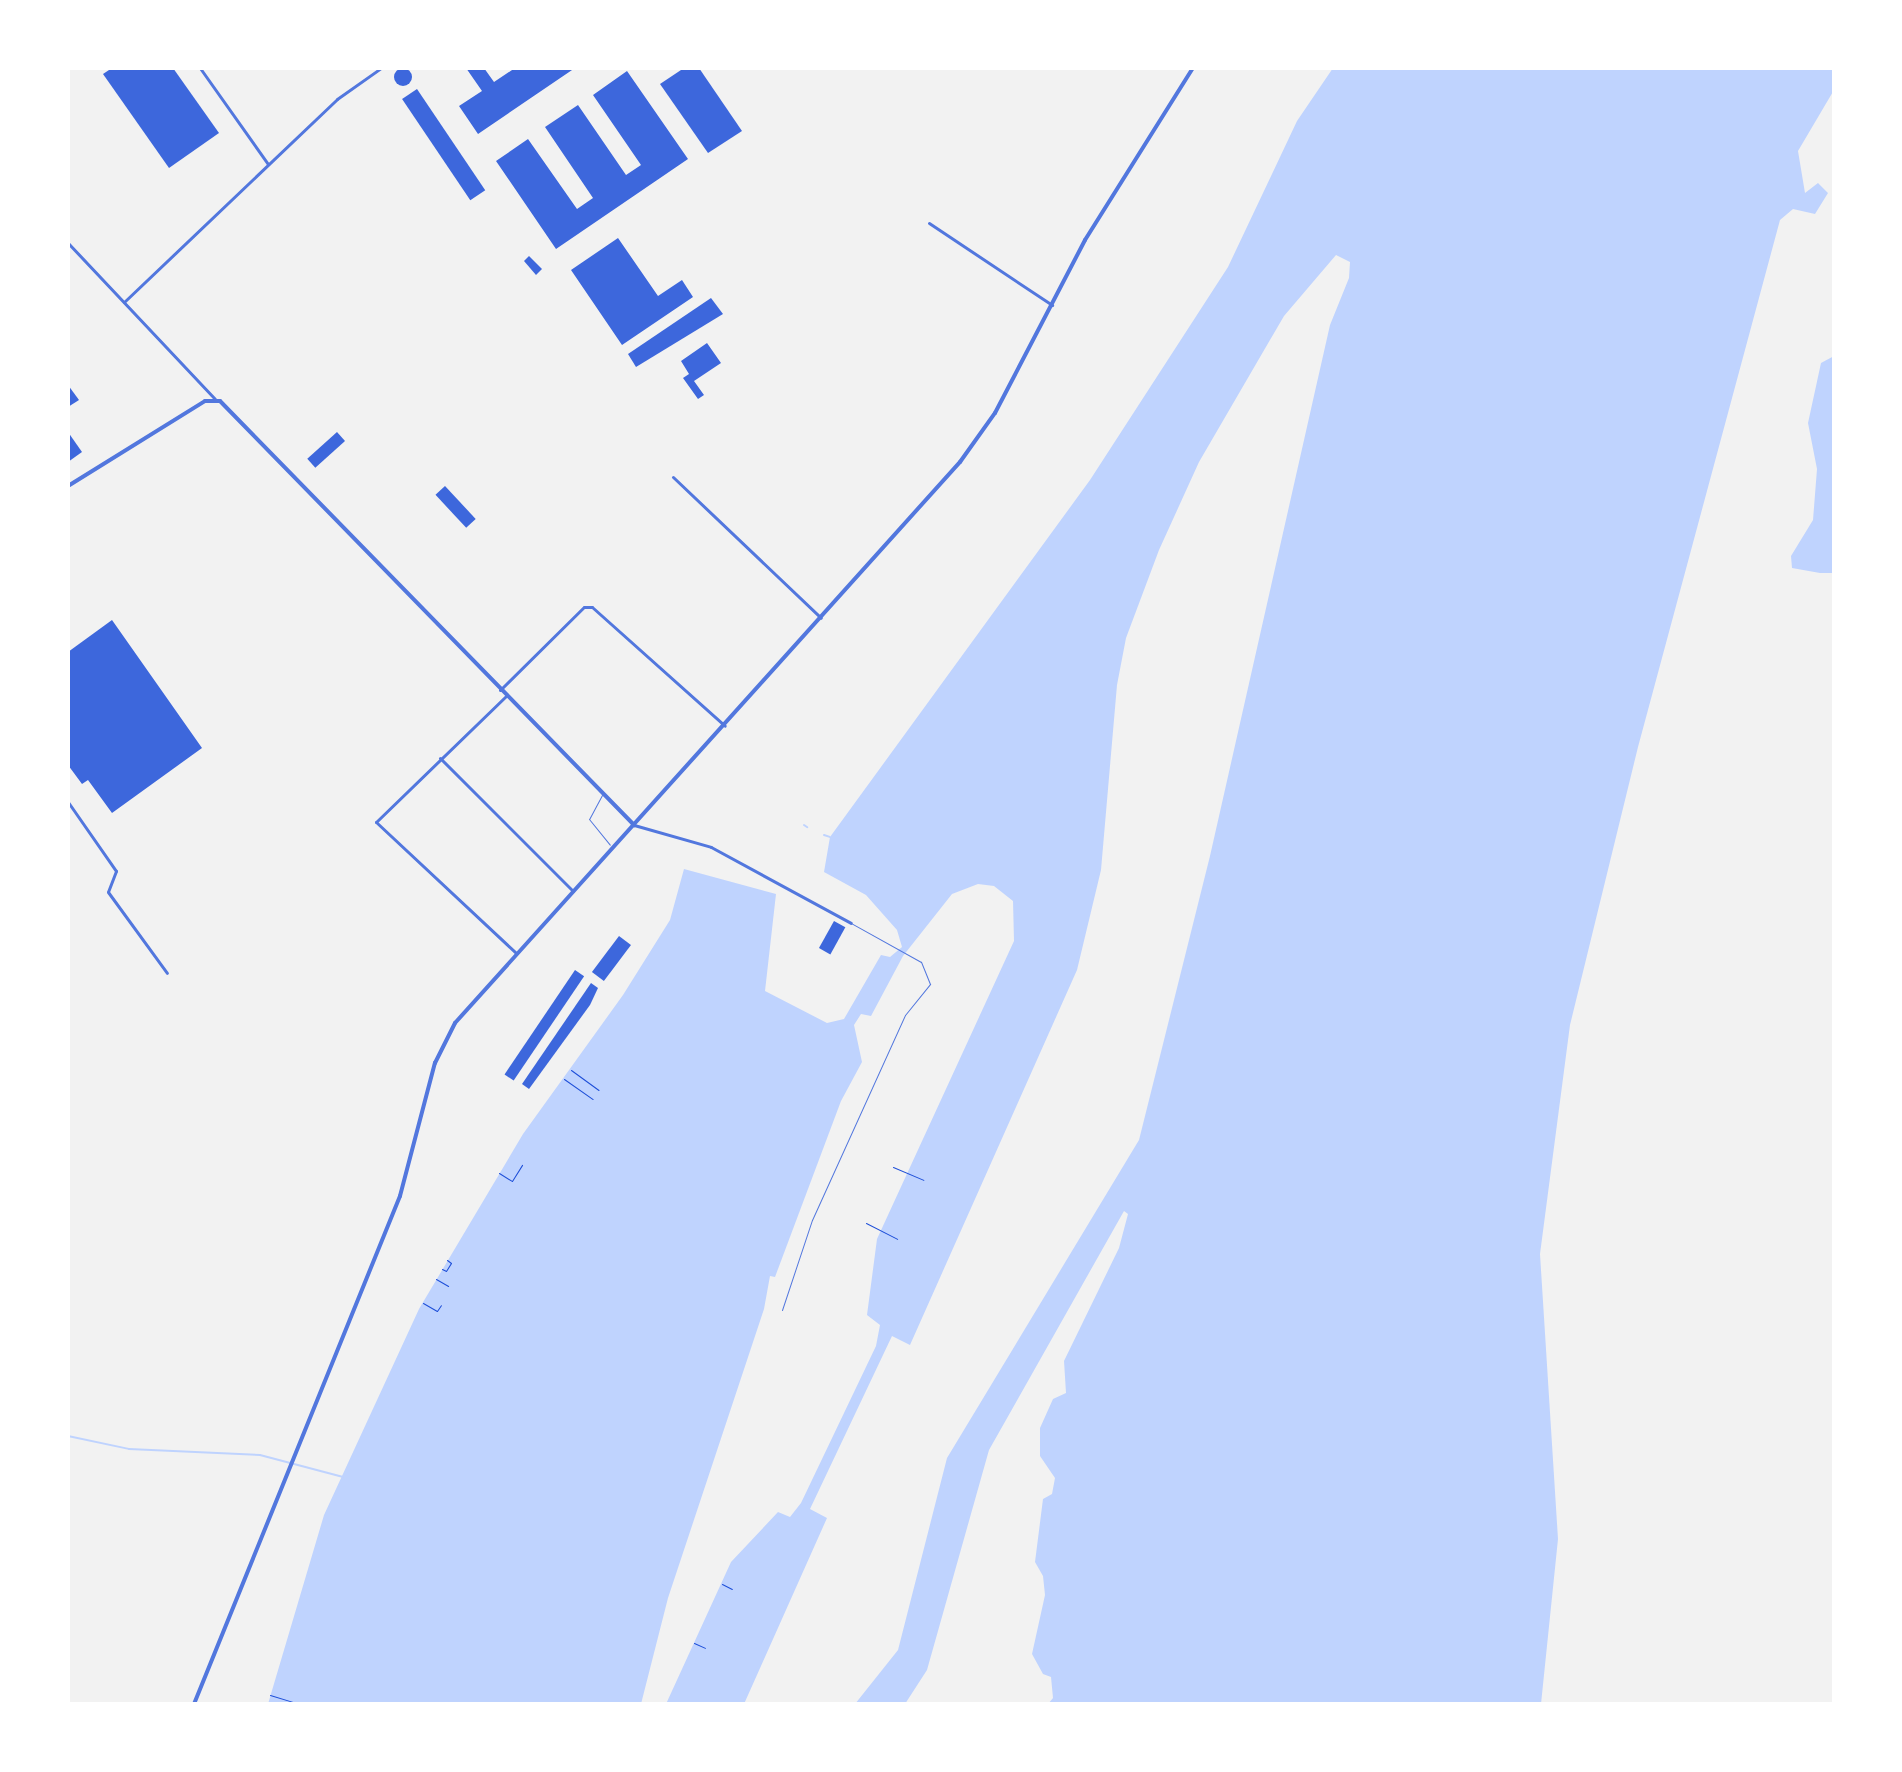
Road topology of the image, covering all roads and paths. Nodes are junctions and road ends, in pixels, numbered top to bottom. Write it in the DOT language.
graph roads {
  1 [pos="200,68"];
  2 [pos="381,68"];
  3 [pos="1193,68"];
  4 [pos="268,164"];
  5 [pos="929,223"];
  6 [pos="68,243"];
  7 [pos="124,302"];
  8 [pos="1052,305"];
  9 [pos="215,399"];
  10 [pos="673,477"];
  11 [pos="68,486"];
  12 [pos="821,618"];
  13 [pos="500,690"];
  14 [pos="506,696"];
  15 [pos="725,726"];
  16 [pos="439,757"];
  17 [pos="602,795"];
  18 [pos="68,802"];
  19 [pos="634,825"];
  20 [pos="613,849"];
  21 [pos="573,891"];
  22 [pos="851,923"];
  23 [pos="516,953"];
  24 [pos="167,973"];
  25 [pos="571,1070"];
  26 [pos="564,1079"];
  27 [pos="599,1090"];
  28 [pos="593,1099"];
  29 [pos="522,1165"];
  30 [pos="893,1167"];
  31 [pos="499,1173"];
  32 [pos="923,1180"];
  33 [pos="866,1223"];
  34 [pos="897,1239"];
  35 [pos="447,1260"];
  36 [pos="442,1269"];
  37 [pos="436,1279"];
  38 [pos="448,1286"];
  39 [pos="423,1303"];
  40 [pos="441,1305"];
  41 [pos="782,1310"];
  42 [pos="722,1584"];
  43 [pos="732,1589"];
  44 [pos="694,1643"];
  45 [pos="705,1648"];
  46 [pos="270,1695"];
  47 [pos="297,1702"];
  48 [pos="194,1704"];
  1 -- 4 [label="street"];
  2 -- 4 [label="street"];
  3 -- 8 [label="street"];
  4 -- 7 [label="street"];
  5 -- 8 [label="street"];
  6 -- 7 [label="street"];
  7 -- 9 [label="street"];
  8 -- 12 [label="street"];
  9 -- 11 [label="street"];
  9 -- 13 [label="street"];
  10 -- 12 [label="street"];
  12 -- 15 [label="street"];
  13 -- 14 [label="street"];
  13 -- 15 [label="street"];
  14 -- 16 [label="street"];
  14 -- 17 [label="street"];
  15 -- 19 [label="street"];
  16 -- 21 [label="street"];
  16 -- 23 [label="street"];
  17 -- 19 [label="street"];
  17 -- 20 [label="lane"];
  18 -- 24 [label="street"];
  19 -- 20 [label="street"];
  19 -- 22 [label="street"];
  20 -- 21 [label="street"];
  21 -- 23 [label="street"];
  22 -- 41 [label="lane"];
  23 -- 48 [label="street"];
  25 -- 27 [label="path"];
  26 -- 28 [label="path"];
  29 -- 31 [label="path"];
  30 -- 32 [label="path"];
  33 -- 34 [label="path"];
  35 -- 36 [label="path"];
  37 -- 38 [label="path"];
  39 -- 40 [label="path"];
  42 -- 43 [label="path"];
  44 -- 45 [label="path"];
  46 -- 47 [label="path"];
}
